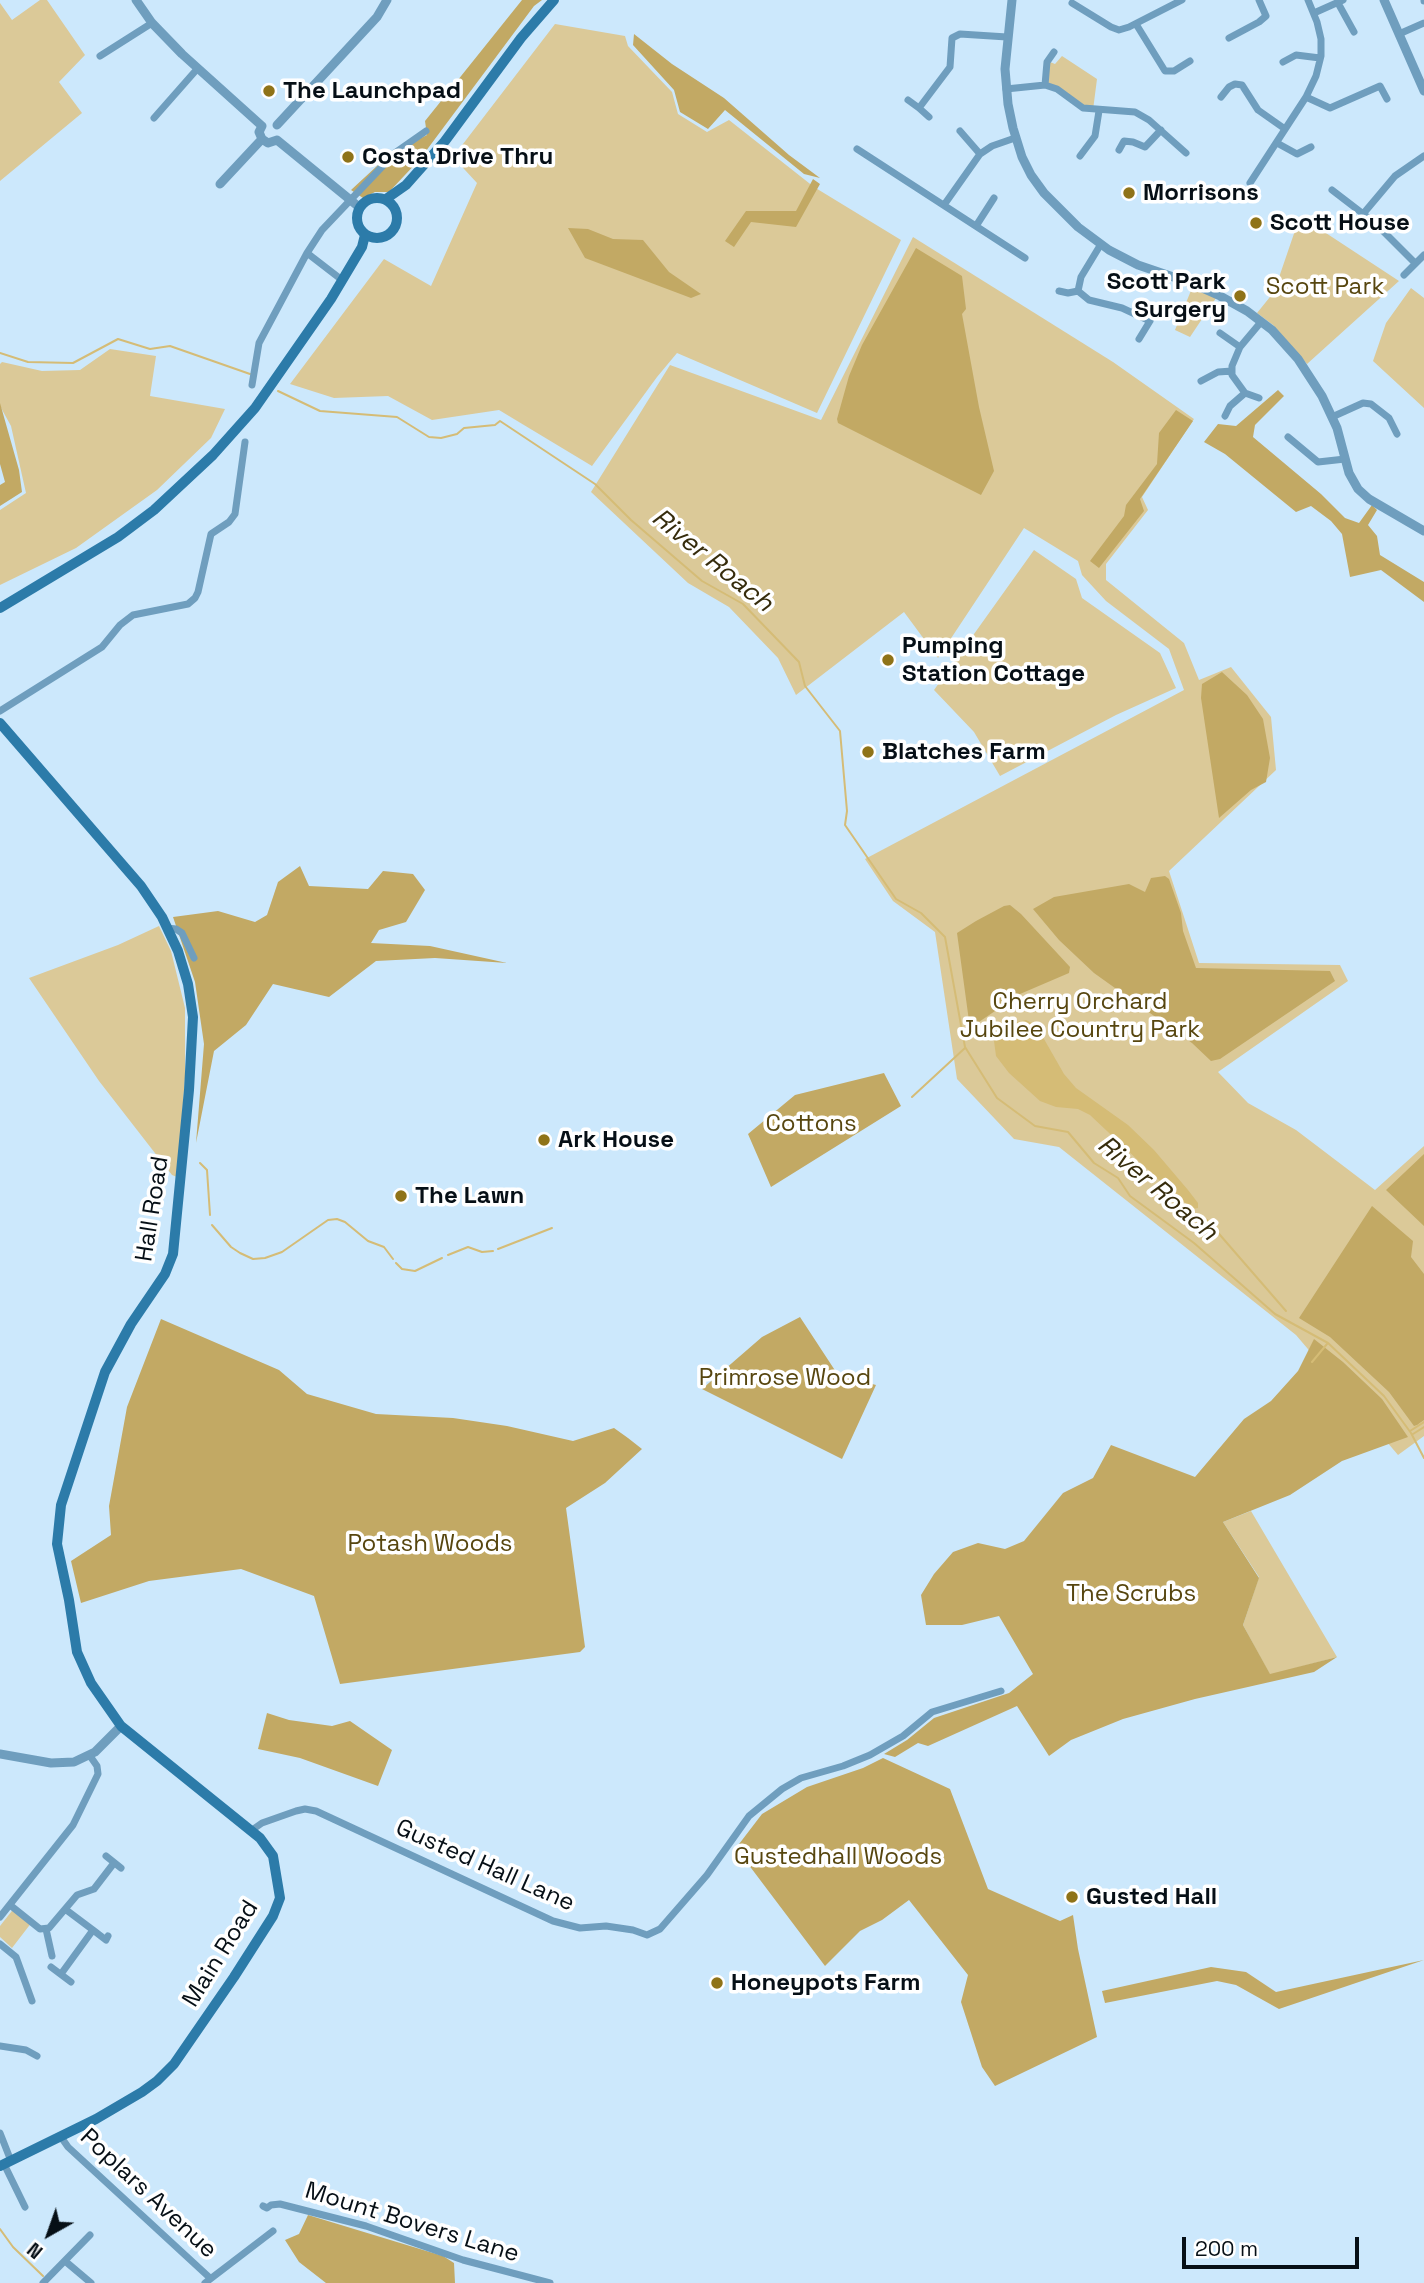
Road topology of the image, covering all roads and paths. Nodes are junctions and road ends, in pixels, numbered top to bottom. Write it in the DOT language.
graph roads {
  1 [pos="136,0"];
  2 [pos="387,0"];
  3 [pos="554,0"];
  4 [pos="1012,0"];
  5 [pos="1182,0"];
  6 [pos="1259,0"];
  7 [pos="1308,0"];
  8 [pos="1384,0"];
  9 [pos="1340,1"];
  10 [pos="1072,3"];
  11 [pos="1314,13"];
  12 [pos="152,23"];
  13 [pos="1424,23"];
  14 [pos="1136,24"];
  15 [pos="1354,32"];
  16 [pos="1399,34"];
  17 [pos="1007,37"];
  18 [pos="1229,38"];
  19 [pos="1054,52"];
  20 [pos="100,56"];
  21 [pos="1320,58"];
  22 [pos="1190,61"];
  23 [pos="1283,62"];
  24 [pos="198,68"];
  25 [pos="1045,85"];
  26 [pos="1006,89"];
  27 [pos="1424,91"];
  28 [pos="1221,97"];
  29 [pos="1307,97"];
  30 [pos="1387,99"];
  31 [pos="908,100"];
  32 [pos="919,108"];
  33 [pos="1099,111"];
  34 [pos="929,117"];
  35 [pos="154,118"];
  36 [pos="277,125"];
  37 [pos="261,126"];
  38 [pos="1286,129"];
  39 [pos="1161,130"];
  40 [pos="426,131"];
  41 [pos="960,131"];
  42 [pos="1016,138"];
  43 [pos="262,139"];
  44 [pos="277,140"];
  45 [pos="1277,143"];
  46 [pos="1311,148"];
  47 [pos="857,149"];
  48 [pos="1119,150"];
  49 [pos="1186,153"];
  50 [pos="980,154"];
  51 [pos="1080,156"];
  52 [pos="1424,156"];
  53 [pos="1250,183"];
  54 [pos="220,184"];
  55 [pos="1332,190"];
  56 [pos="994,198"];
  57 [pos="350,200"];
  58 [pos="390,203"];
  59 [pos="944,205"];
  60 [pos="359,207"];
  61 [pos="1363,214"];
  62 [pos="976,226"];
  63 [pos="365,235"];
  64 [pos="377,239"];
  65 [pos="1101,244"];
  66 [pos="307,253"];
  67 [pos="1424,255"];
  68 [pos="1025,258"];
  69 [pos="1415,263"];
  70 [pos="1404,275"];
  71 [pos="342,280"];
  72 [pos="1059,291"];
  73 [pos="1078,291"];
  74 [pos="331,299"];
  75 [pos="1261,322"];
  76 [pos="1220,333"];
  77 [pos="1139,339"];
  78 [pos="1240,347"];
  79 [pos="1231,371"];
  80 [pos="1201,381"];
  81 [pos="252,385"];
  82 [pos="1245,393"];
  83 [pos="1259,398"];
  84 [pos="1225,416"];
  85 [pos="1332,417"];
  86 [pos="1397,434"];
  87 [pos="1288,437"];
  88 [pos="245,442"];
  89 [pos="1345,459"];
  90 [pos="1424,531"];
  91 [pos="44,582"];
  92 [pos="0,601"];
  93 [pos="0,608"];
  94 [pos="0,711"];
  95 [pos="0,723"];
  96 [pos="167,928"];
  97 [pos="194,958"];
  98 [pos="1001,1691"];
  99 [pos="121,1726"];
  100 [pos="0,1754"];
  101 [pos="90,1756"];
  102 [pos="252,1830"];
  103 [pos="106,1856"];
  104 [pos="10,1905"];
  105 [pos="65,1909"];
  106 [pos="0,1917"];
  107 [pos="46,1929"];
  108 [pos="93,1930"];
  109 [pos="108,1937"];
  110 [pos="0,1944"];
  111 [pos="52,1956"];
  112 [pos="51,1967"];
  113 [pos="61,1974"];
  114 [pos="71,1982"];
  115 [pos="39,1988"];
  116 [pos="29,1992"];
  117 [pos="32,2001"];
  118 [pos="0,2046"];
  119 [pos="37,2056"];
  120 [pos="0,2133"];
  121 [pos="61,2137"];
  122 [pos="5,2164"];
  123 [pos="263,2206"];
  124 [pos="25,2207"];
  125 [pos="273,2231"];
  126 [pos="90,2235"];
  127 [pos="65,2261"];
  128 [pos="208,2281"];
  129 [pos="43,2283"];
  130 [pos="91,2283"];
  131 [pos="550,2283"];
  1 -- 12 [label="street"];
  2 -- 36 [label="street"];
  3 -- 58 [label="main road"];
  4 -- 17 [label="street"];
  5 -- 14 [label="street"];
  6 -- 18 [label="street"];
  7 -- 11 [label="street"];
  8 -- 16 [label="street"];
  9 -- 11 [label="street"];
  9 -- 15 [label="street"];
  10 -- 14 [label="street"];
  11 -- 21 [label="street"];
  12 -- 20 [label="street"];
  12 -- 24 [label="street"];
  13 -- 16 [label="street"];
  14 -- 22 [label="street"];
  16 -- 27 [label="street"];
  17 -- 26 [label="street"];
  17 -- 32 [label="street"];
  19 -- 25 [label="street"];
  21 -- 23 [label="street"];
  21 -- 29 [label="street"];
  24 -- 35 [label="street"];
  24 -- 37 [label="street"];
  25 -- 26 [label="street"];
  25 -- 33 [label="street"];
  26 -- 42 [label="street"];
  28 -- 38 [label="street"];
  29 -- 30 [label="street"];
  29 -- 38 [label="street"];
  31 -- 32 [label="street"];
  32 -- 34 [label="street"];
  33 -- 39 [label="street"];
  33 -- 51 [label="street"];
  36 -- 37 [label="street"];
  36 -- 44 [label="street"];
  37 -- 43 [label="street"];
  38 -- 45 [label="street"];
  39 -- 48 [label="street"];
  39 -- 49 [label="street"];
  40 -- 57 [label="street"];
  41 -- 50 [label="street"];
  42 -- 50 [label="street"];
  42 -- 65 [label="street"];
  43 -- 44 [label="street"];
  43 -- 54 [label="street"];
  44 -- 57 [label="street"];
  45 -- 46 [label="street"];
  45 -- 53 [label="street"];
  47 -- 59 [label="street"];
  50 -- 59 [label="street"];
  52 -- 61 [label="street"];
  55 -- 61 [label="street"];
  56 -- 62 [label="street"];
  57 -- 60 [label="street"];
  57 -- 66 [label="street"];
  58 -- 60 [label="main road"];
  58 -- 64 [label="main road"];
  59 -- 62 [label="street"];
  60 -- 63 [label="main road"];
  61 -- 69 [label="street"];
  62 -- 68 [label="street"];
  63 -- 64 [label="main road"];
  63 -- 71 [label="main road"];
  64 -- 74 [label="main road"];
  65 -- 73 [label="street"];
  65 -- 75 [label="street"];
  66 -- 71 [label="street"];
  66 -- 81 [label="street"];
  67 -- 69 [label="street"];
  69 -- 70 [label="street"];
  71 -- 74 [label="main road"];
  72 -- 73 [label="street"];
  73 -- 77 [label="street"];
  74 -- 91 [label="main road"];
  75 -- 78 [label="street"];
  75 -- 85 [label="street"];
  76 -- 78 [label="street"];
  78 -- 79 [label="street"];
  79 -- 80 [label="street"];
  79 -- 82 [label="street"];
  82 -- 83 [label="street"];
  82 -- 84 [label="street"];
  85 -- 86 [label="street"];
  85 -- 89 [label="street"];
  87 -- 89 [label="street"];
  88 -- 94 [label="street"];
  89 -- 90 [label="street"];
  91 -- 92 [label="main road"];
  91 -- 93 [label="main road"];
  95 -- 96 [label="main road, Hall Road"];
  96 -- 97 [label="street"];
  96 -- 99 [label="main road, Hall Road"];
  98 -- 102 [label="street, Gusted Hall Lane"];
  99 -- 101 [label="street"];
  99 -- 102 [label="main road, Main Road"];
  100 -- 101 [label="street"];
  101 -- 104 [label="street"];
  102 -- 121 [label="main road, Main Road"];
  103 -- 105 [label="street"];
  104 -- 106 [label="street"];
  104 -- 107 [label="street"];
  105 -- 107 [label="street"];
  105 -- 108 [label="street"];
  107 -- 111 [label="street"];
  108 -- 109 [label="street"];
  108 -- 113 [label="street"];
  110 -- 116 [label="street"];
  112 -- 113 [label="street"];
  113 -- 114 [label="street"];
  115 -- 116 [label="street"];
  116 -- 117 [label="street"];
  118 -- 119 [label="street"];
  120 -- 122 [label="street"];
  121 -- 122 [label="main road, Main Road"];
  121 -- 128 [label="street, Poplars Avenue"];
  122 -- 124 [label="street"];
  123 -- 131 [label="street, Mount Bovers Lane"];
  125 -- 128 [label="street"];
  126 -- 127 [label="street"];
  127 -- 129 [label="street"];
  127 -- 130 [label="street"];
}
